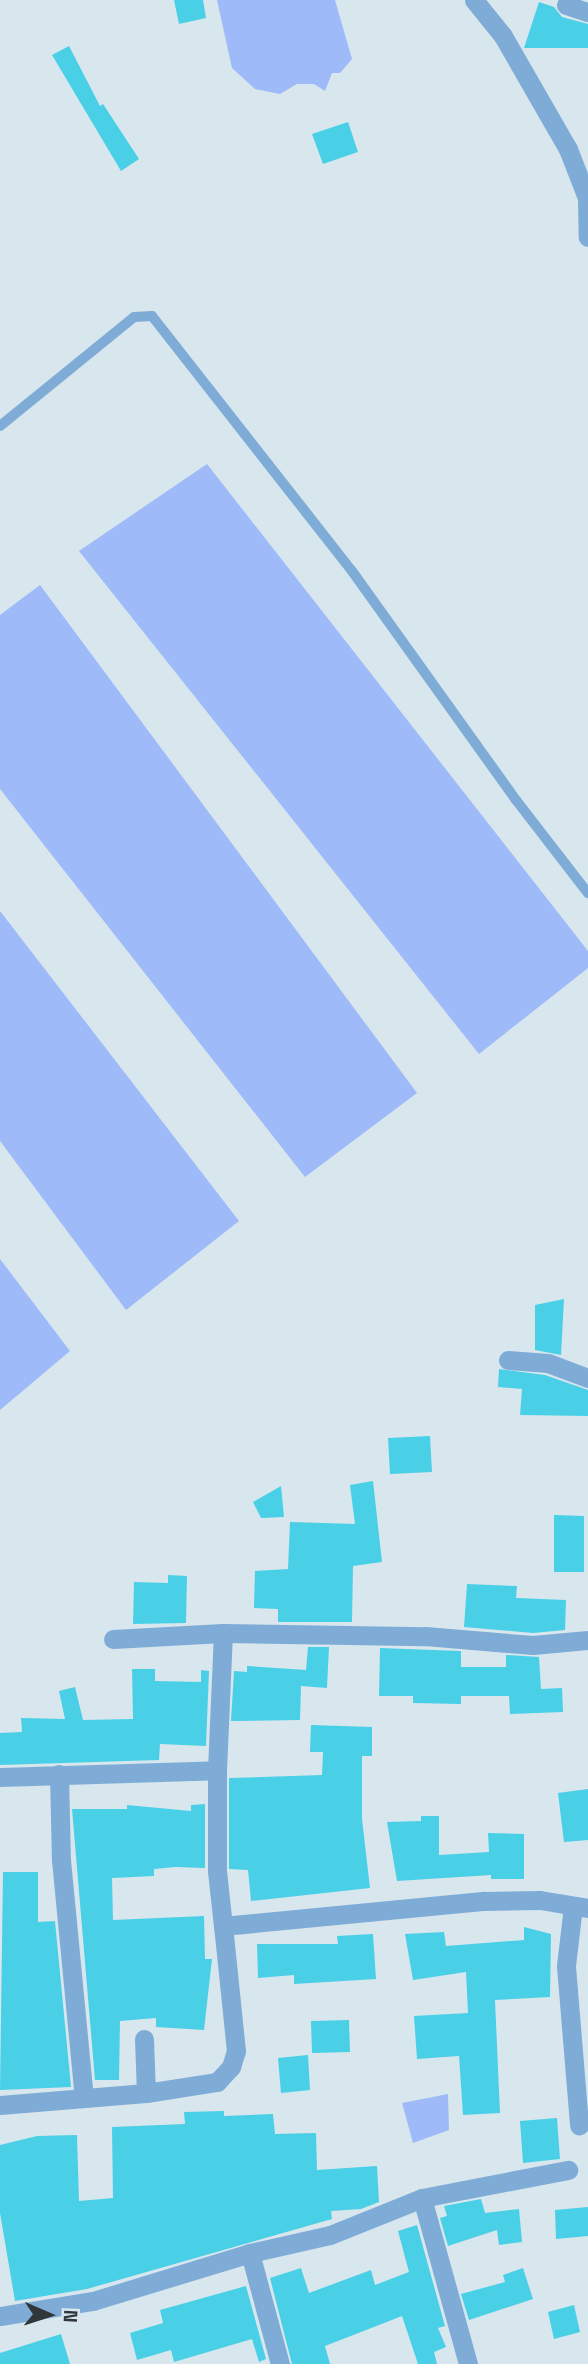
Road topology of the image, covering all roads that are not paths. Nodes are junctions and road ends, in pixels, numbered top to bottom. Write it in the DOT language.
graph roads {
  1 [pos="474,0"];
  2 [pos="566,5"];
  3 [pos="588,12"];
  4 [pos="588,198"];
  5 [pos="588,237"];
  6 [pos="0,426"];
  7 [pos="588,893"];
  8 [pos="508,1360"];
  9 [pos="588,1378"];
  10 [pos="223,1633"];
  11 [pos="113,1639"];
  12 [pos="588,1640"];
  13 [pos="217,1770"];
  14 [pos="59,1774"];
  15 [pos="0,1777"];
  16 [pos="580,1907"];
  17 [pos="223,1926"];
  18 [pos="144,2039"];
  19 [pos="146,2093"];
  20 [pos="84,2097"];
  21 [pos="0,2105"];
  22 [pos="579,2125"];
  23 [pos="568,2169"];
  24 [pos="422,2198"];
  25 [pos="250,2253"];
  26 [pos="0,2316"];
  27 [pos="280,2364"];
  28 [pos="468,2364"];
  1 -- 4 [label="street"];
  2 -- 3 [label="street"];
  4 -- 5 [label="street"];
  6 -- 7 [label="lane"];
  8 -- 9 [label="street"];
  10 -- 11 [label="street"];
  10 -- 12 [label="street"];
  10 -- 13 [label="street"];
  13 -- 14 [label="street"];
  13 -- 17 [label="street"];
  14 -- 15 [label="street"];
  14 -- 20 [label="street"];
  16 -- 17 [label="street"];
  16 -- 22 [label="street"];
  17 -- 19 [label="street"];
  18 -- 19 [label="street"];
  19 -- 20 [label="street"];
  20 -- 21 [label="street"];
  23 -- 24 [label="street"];
  24 -- 25 [label="street"];
  24 -- 28 [label="street"];
  25 -- 26 [label="street"];
  25 -- 27 [label="street"];
}
